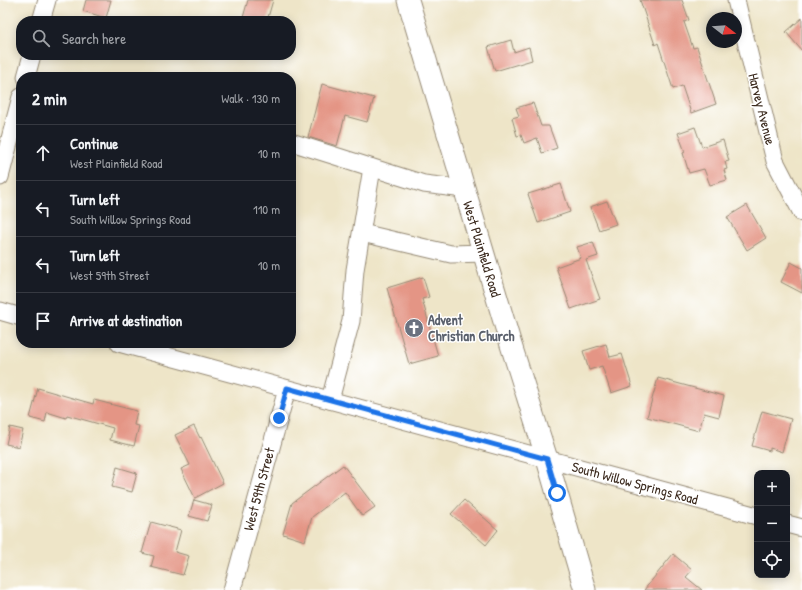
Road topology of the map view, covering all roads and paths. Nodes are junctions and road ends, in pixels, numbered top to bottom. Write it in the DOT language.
graph roads {
  1 [pos="47,0"];
  2 [pos="408,0"];
  3 [pos="736,0"];
  4 [pos="42,16"];
  5 [pos="31,60"];
  6 [pos="27,72"];
  7 [pos="16,117"];
  8 [pos="296,144"];
  9 [pos="372,168"];
  10 [pos="0,176"];
  11 [pos="464,189"];
  12 [pos="802,212"];
  13 [pos="362,234"];
  14 [pos="484,253"];
  15 [pos="0,311"];
  16 [pos="16,315"];
  17 [pos="148,348"];
  18 [pos="287,388"];
  19 [pos="330,400"];
  20 [pos="547,459"];
  21 [pos="754,515"];
  22 [pos="790,525"];
  23 [pos="802,528"];
  24 [pos="232,590"];
  25 [pos="585,590"];
  1 -- 4 [label="street"];
  2 -- 11 [label="main road, West Plainfield Road"];
  3 -- 12 [label="street, Harvey Avenue"];
  5 -- 6 [label="street"];
  7 -- 10 [label="street"];
  8 -- 9 [label="street"];
  9 -- 11 [label="street"];
  9 -- 13 [label="street"];
  11 -- 14 [label="main road, West Plainfield Road"];
  13 -- 14 [label="street"];
  13 -- 19 [label="street"];
  14 -- 20 [label="main road, West Plainfield Road"];
  15 -- 16 [label="street"];
  17 -- 18 [label="street, South Willow Springs Road"];
  18 -- 19 [label="street, South Willow Springs Road"];
  18 -- 24 [label="street, West 59th Street"];
  19 -- 20 [label="street, South Willow Springs Road"];
  20 -- 21 [label="street, South Willow Springs Road"];
  20 -- 25 [label="main road, West Plainfield Road"];
  22 -- 23 [label="street"];
}
